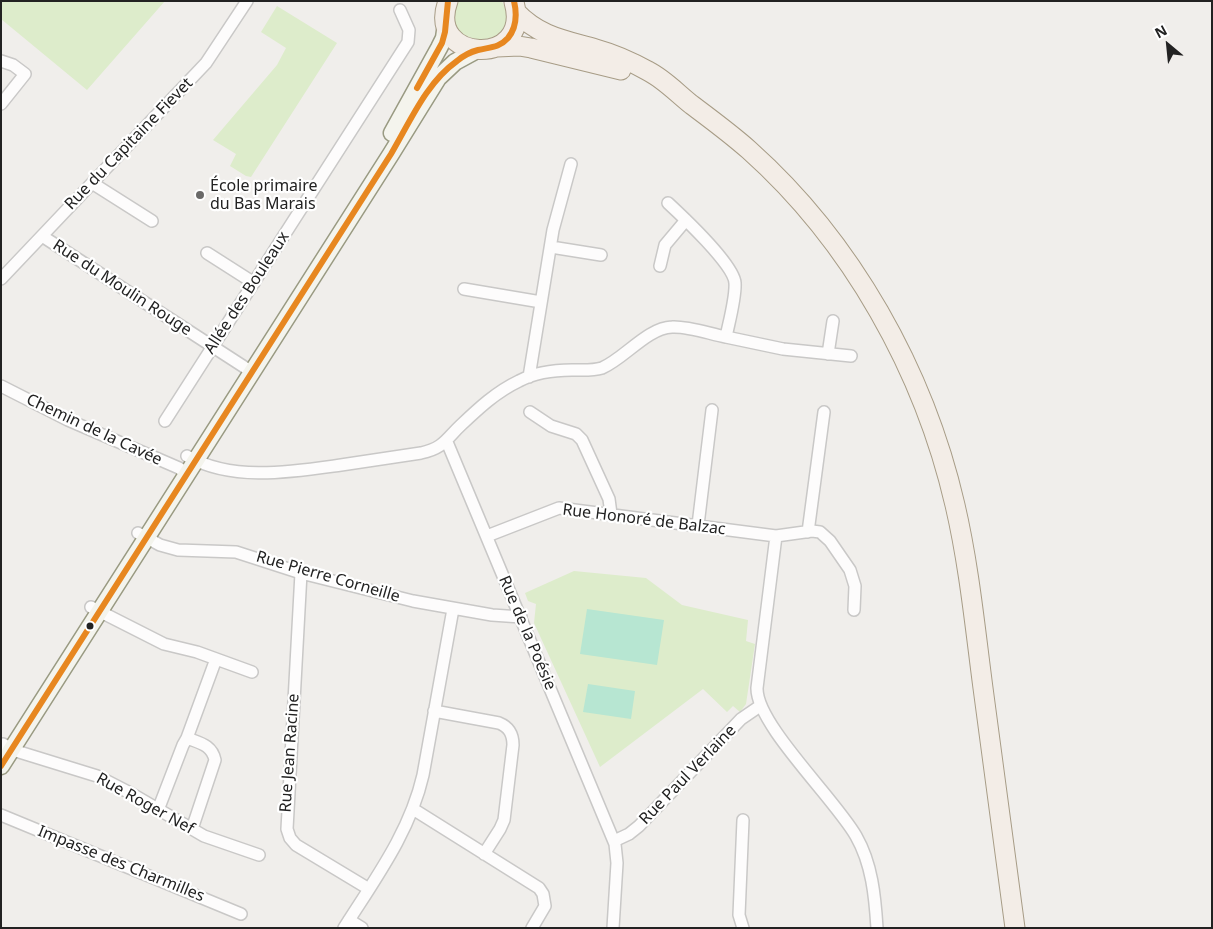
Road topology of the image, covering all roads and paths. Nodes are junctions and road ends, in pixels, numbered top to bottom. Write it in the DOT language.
graph roads {
  1 [pos="247,1"];
  2 [pos="430,1"];
  3 [pos="515,6"];
  4 [pos="400,10"];
  5 [pos="447,14"];
  6 [pos="497,47"];
  7 [pos="477,50"];
  8 [pos="1,61"];
  9 [pos="1,104"];
  10 [pos="691,104"];
  11 [pos="571,164"];
  12 [pos="92,183"];
  13 [pos="668,203"];
  14 [pos="686,220"];
  15 [pos="152,221"];
  16 [pos="42,236"];
  17 [pos="551,247"];
  18 [pos="207,253"];
  19 [pos="601,255"];
  20 [pos="660,266"];
  21 [pos="1,279"];
  22 [pos="254,283"];
  23 [pos="464,289"];
  24 [pos="541,302"];
  25 [pos="833,321"];
  26 [pos="726,337"];
  27 [pos="213,346"];
  28 [pos="828,354"];
  29 [pos="852,356"];
  30 [pos="248,369"];
  31 [pos="529,377"];
  32 [pos="1,386"];
  33 [pos="712,410"];
  34 [pos="530,412"];
  35 [pos="824,412"];
  36 [pos="166,420"];
  37 [pos="447,442"];
  38 [pos="187,465"];
  39 [pos="611,514"];
  40 [pos="698,525"];
  41 [pos="808,532"];
  42 [pos="142,535"];
  43 [pos="487,536"];
  44 [pos="776,536"];
  45 [pos="302,572"];
  46 [pos="95,609"];
  47 [pos="453,609"];
  48 [pos="854,610"];
  49 [pos="520,617"];
  50 [pos="216,659"];
  51 [pos="252,672"];
  52 [pos="760,706"];
  53 [pos="434,711"];
  54 [pos="187,738"];
  55 [pos="5,746"];
  56 [pos="1,766"];
  57 [pos="413,809"];
  58 [pos="158,810"];
  59 [pos="1,815"];
  60 [pos="743,820"];
  61 [pos="192,829"];
  62 [pos="614,841"];
  63 [pos="484,854"];
  64 [pos="259,855"];
  65 [pos="369,889"];
  66 [pos="241,914"];
  67 [pos="347,924"];
  68 [pos="362,928"];
  69 [pos="532,928"];
  70 [pos="613,928"];
  71 [pos="743,928"];
  72 [pos="878,928"];
  73 [pos="1015,928"];
  1 -- 12 [label="street, Rue du Capitaine Fievet"];
  2 -- 5 [label="main road"];
  3 -- 6 [label="main road"];
  3 -- 10 [label="main road"];
  4 -- 22 [label="street, Allée des Bouleaux"];
  5 -- 7 [label="main road"];
  5 -- 30 [label="main road"];
  6 -- 7 [label="main road"];
  6 -- 10 [label="main road"];
  7 -- 30 [label="main road"];
  8 -- 9 [label="street"];
  10 -- 73 [label="main road"];
  11 -- 17 [label="street"];
  12 -- 15 [label="street"];
  12 -- 16 [label="street, Rue du Capitaine Fievet"];
  13 -- 14 [label="street"];
  14 -- 20 [label="street"];
  14 -- 26 [label="street"];
  16 -- 21 [label="street, Rue du Capitaine Fievet"];
  16 -- 27 [label="street, Rue du Moulin Rouge"];
  17 -- 19 [label="street"];
  17 -- 24 [label="street"];
  18 -- 22 [label="street"];
  22 -- 27 [label="street, Allée des Bouleaux"];
  23 -- 24 [label="street"];
  24 -- 31 [label="street"];
  25 -- 28 [label="street"];
  26 -- 28 [label="street"];
  26 -- 31 [label="street"];
  27 -- 30 [label="street, Rue du Moulin Rouge"];
  27 -- 36 [label="street, Allée des Bouleaux"];
  28 -- 29 [label="street"];
  30 -- 38 [label="main road"];
  31 -- 37 [label="street"];
  32 -- 38 [label="street, Chemin de la Cavée"];
  33 -- 40 [label="street"];
  34 -- 39 [label="street"];
  35 -- 41 [label="street"];
  37 -- 38 [label="street, Chemin de la Cavée"];
  37 -- 43 [label="street, Rue de la Poésie"];
  38 -- 42 [label="main road"];
  39 -- 40 [label="street, Rue Honoré de Balzac"];
  39 -- 43 [label="street, Rue Honoré de Balzac"];
  40 -- 44 [label="street, Rue Honoré de Balzac"];
  41 -- 44 [label="street, Rue Honoré de Balzac"];
  41 -- 48 [label="street"];
  42 -- 45 [label="street, Rue Pierre Corneille"];
  42 -- 46 [label="main road"];
  43 -- 49 [label="street, Rue de la Poésie"];
  44 -- 52 [label="street"];
  45 -- 47 [label="street, Rue Pierre Corneille"];
  45 -- 65 [label="street, Rue Jean Racine"];
  46 -- 50 [label="street"];
  46 -- 55 [label="main road"];
  47 -- 49 [label="street, Rue Pierre Corneille"];
  47 -- 53 [label="street"];
  49 -- 62 [label="street, Rue de la Poésie"];
  50 -- 51 [label="street"];
  50 -- 54 [label="street"];
  52 -- 62 [label="street, Rue Paul Verlaine"];
  52 -- 72 [label="street"];
  53 -- 57 [label="street"];
  53 -- 63 [label="street"];
  54 -- 58 [label="street"];
  54 -- 61 [label="street"];
  55 -- 56 [label="main road"];
  55 -- 58 [label="street, Rue Roger Nef"];
  57 -- 63 [label="street"];
  57 -- 65 [label="street"];
  58 -- 61 [label="street, Rue Roger Nef"];
  59 -- 66 [label="street, Impasse des Charmilles"];
  60 -- 71 [label="street"];
  61 -- 64 [label="street, Rue Roger Nef"];
  62 -- 70 [label="street, Rue de la Poésie"];
  63 -- 69 [label="street"];
  65 -- 67 [label="street"];
  67 -- 68 [label="street"];
}
